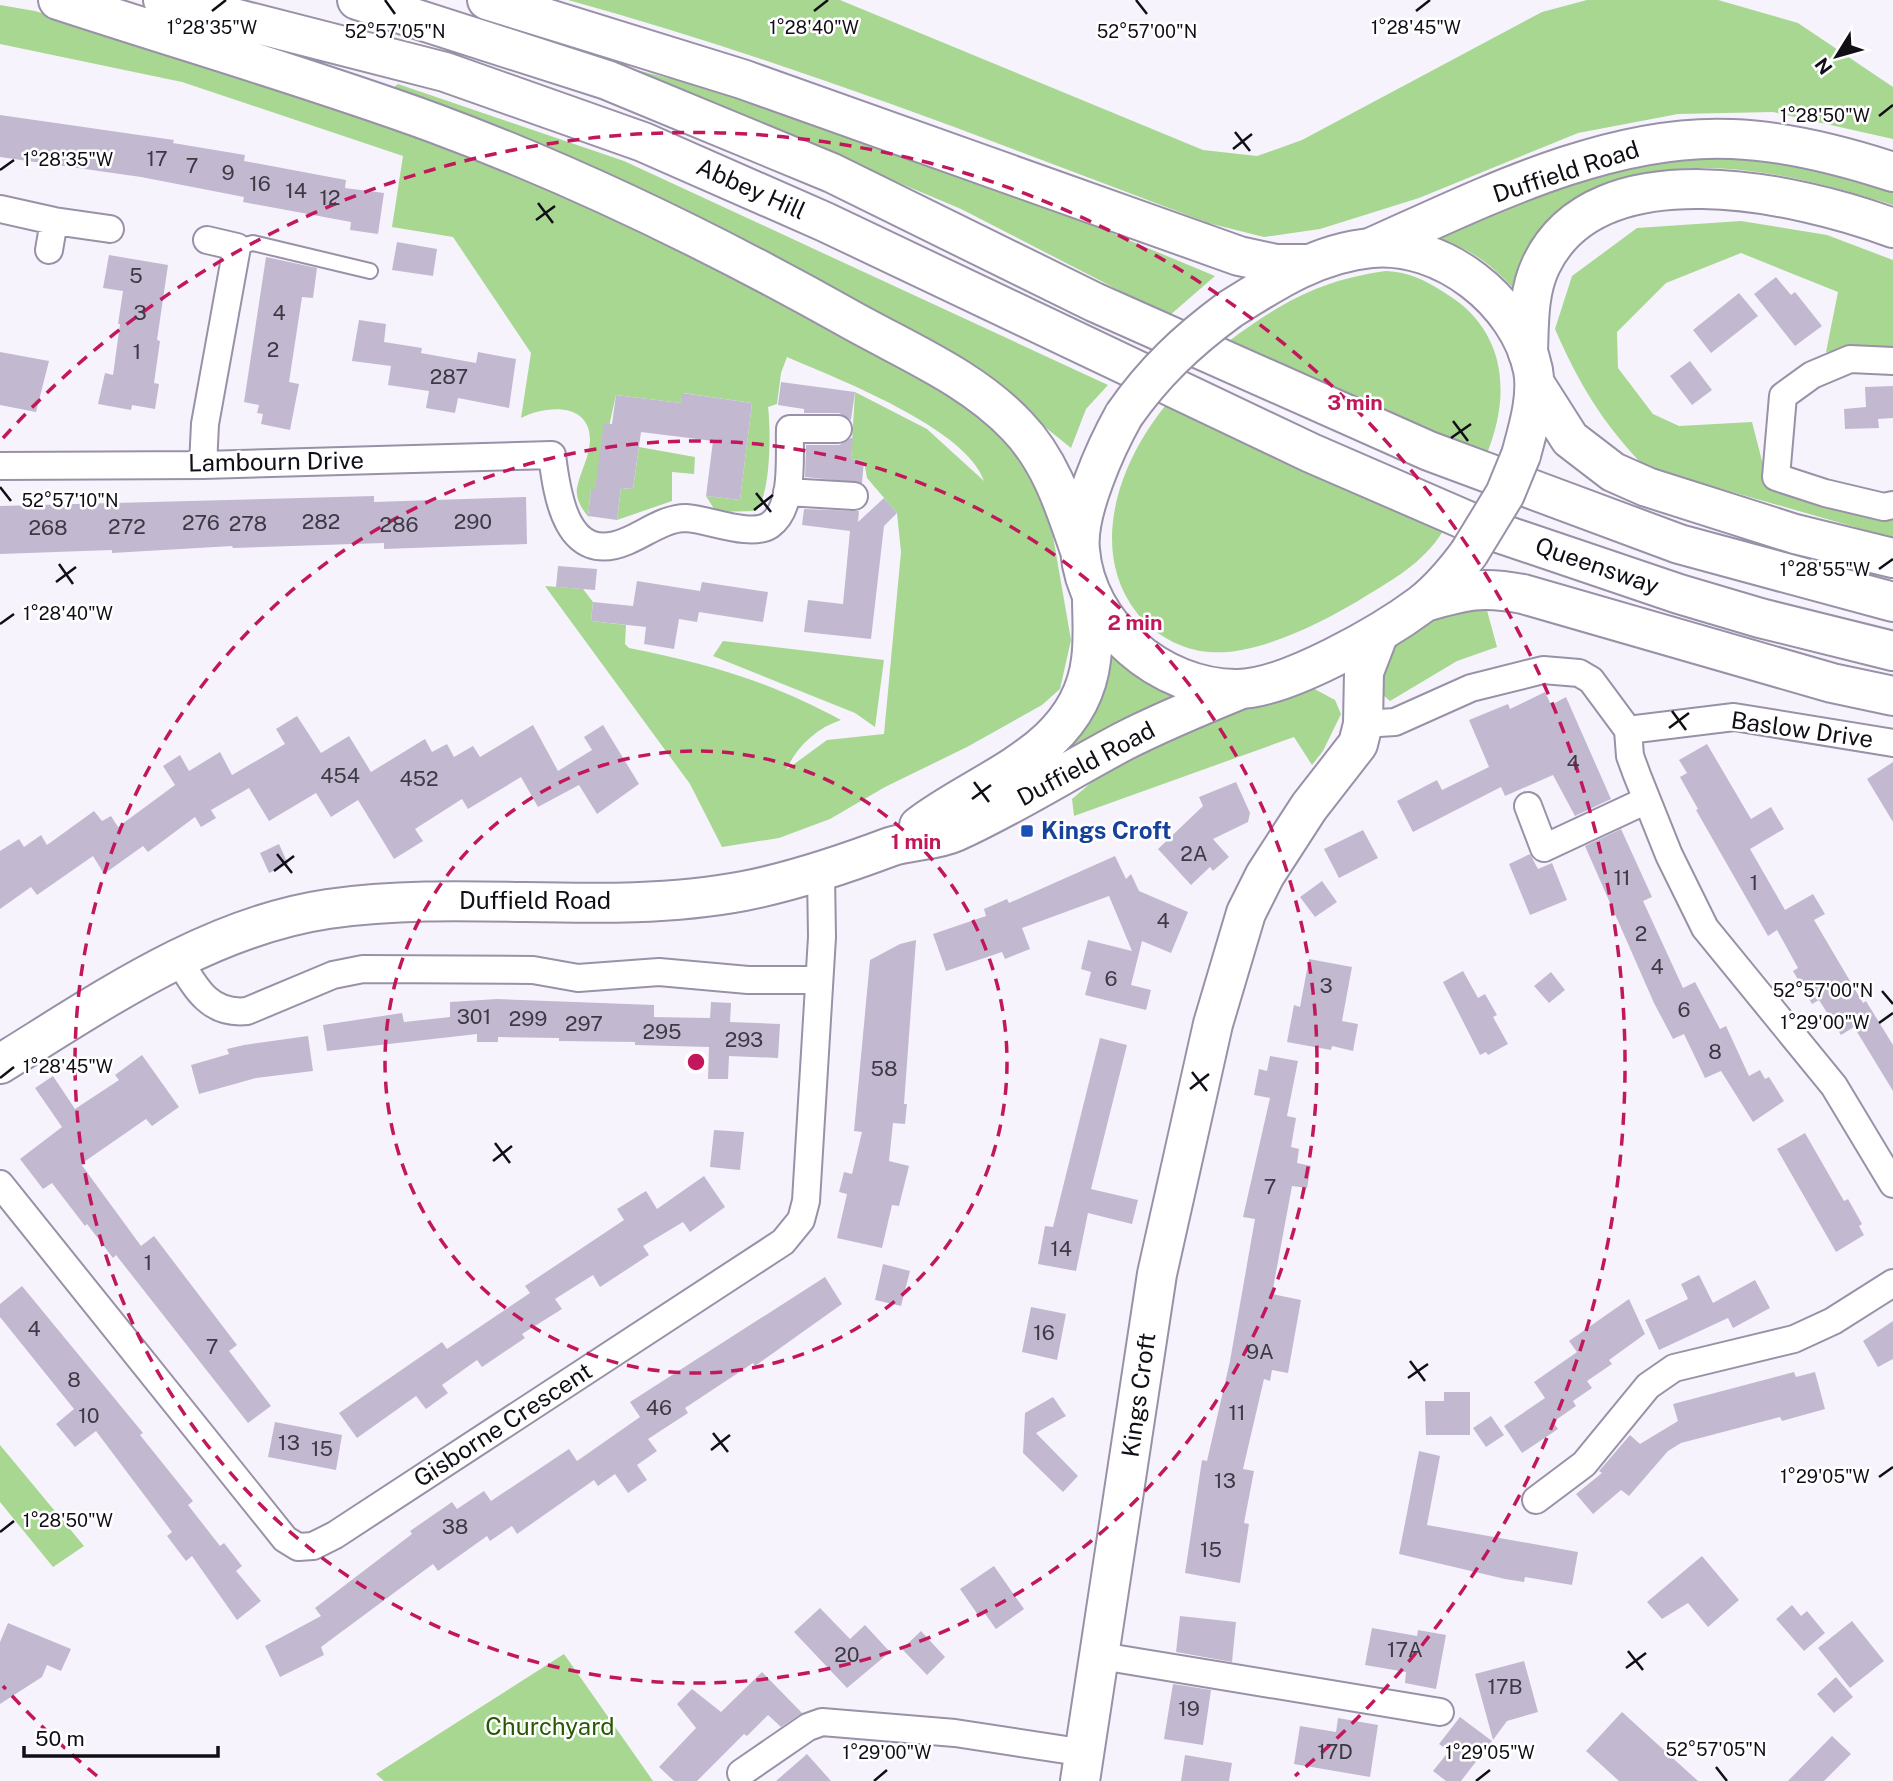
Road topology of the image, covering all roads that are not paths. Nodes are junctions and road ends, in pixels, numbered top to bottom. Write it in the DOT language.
graph roads {
  1 [pos="58,0"];
  2 [pos="163,0"];
  3 [pos="357,0"];
  4 [pos="487,0"];
  5 [pos="1893,172"];
  6 [pos="0,209"];
  7 [pos="54,221"];
  8 [pos="1893,228"];
  9 [pos="110,229"];
  10 [pos="207,240"];
  11 [pos="237,247"];
  12 [pos="1370,248"];
  13 [pos="49,250"];
  14 [pos="1307,264"];
  15 [pos="370,271"];
  16 [pos="1893,361"];
  17 [pos="1531,369"];
  18 [pos="1323,405"];
  19 [pos="838,429"];
  20 [pos="1311,453"];
  21 [pos="204,465"];
  22 [pos="0,466"];
  23 [pos="787,492"];
  24 [pos="855,496"];
  25 [pos="1893,505"];
  26 [pos="1079,548"];
  27 [pos="1893,558"];
  28 [pos="1092,596"];
  29 [pos="1893,602"];
  30 [pos="1422,603"];
  31 [pos="1379,633"];
  32 [pos="1893,651"];
  33 [pos="1301,671"];
  34 [pos="1239,690"];
  35 [pos="1893,696"];
  36 [pos="1362,720"];
  37 [pos="1628,730"];
  38 [pos="1893,743"];
  39 [pos="1647,800"];
  40 [pos="1528,806"];
  41 [pos="893,846"];
  42 [pos="821,874"];
  43 [pos="180,960"];
  44 [pos="819,979"];
  45 [pos="0,1064"];
  46 [pos="0,1184"];
  47 [pos="1893,1184"];
  48 [pos="1893,1283"];
  49 [pos="1536,1500"];
  50 [pos="1101,1656"];
  51 [pos="1440,1712"];
  52 [pos="1083,1767"];
  53 [pos="741,1773"];
  1 -- 26 [label="main road"];
  2 -- 20 [label="main road, Abbey Hill"];
  3 -- 18 [label="main road, Abbey Hill"];
  4 -- 14 [label="main road"];
  5 -- 12 [label="main road, Duffield Road"];
  6 -- 7 [label="street"];
  7 -- 9 [label="street"];
  7 -- 13 [label="street"];
  8 -- 17 [label="main road, Duffield Road"];
  10 -- 11 [label="street"];
  11 -- 15 [label="lane"];
  11 -- 21 [label="street"];
  12 -- 14 [label="main road"];
  12 -- 17 [label="main road"];
  14 -- 26 [label="main road, bridge"];
  16 -- 25 [label="street"];
  17 -- 27 [label="main road"];
  17 -- 30 [label="main road, Duffield Road, bridge"];
  18 -- 29 [label="main road, Queensway"];
  19 -- 23 [label="street"];
  20 -- 32 [label="main road, Queensway"];
  21 -- 22 [label="street, Lambourn Drive"];
  21 -- 23 [label="street, Lambourn Drive"];
  23 -- 24 [label="street"];
  26 -- 28 [label="main road"];
  28 -- 34 [label="main road"];
  28 -- 41 [label="main road, Duffield Road"];
  30 -- 31 [label="main road, Duffield Road"];
  30 -- 35 [label="main road"];
  31 -- 33 [label="main road, Duffield Road"];
  31 -- 36 [label="main road, Kings Croft"];
  33 -- 34 [label="main road, Duffield Road"];
  33 -- 36 [label="main road"];
  34 -- 41 [label="main road, Duffield Road"];
  36 -- 37 [label="street"];
  36 -- 50 [label="main road, Kings Croft"];
  37 -- 38 [label="street, Baslow Drive"];
  37 -- 39 [label="street"];
  39 -- 40 [label="street"];
  39 -- 47 [label="street"];
  41 -- 42 [label="main road, Duffield Road"];
  42 -- 43 [label="main road, Duffield Road"];
  42 -- 44 [label="street, Gisborne Crescent"];
  43 -- 44 [label="street"];
  43 -- 45 [label="main road, Duffield Road"];
  44 -- 46 [label="street, Gisborne Crescent"];
  48 -- 49 [label="street"];
  50 -- 51 [label="street"];
  50 -- 52 [label="main road, Kings Croft"];
  52 -- 53 [label="street, Kings Croft"];
}
